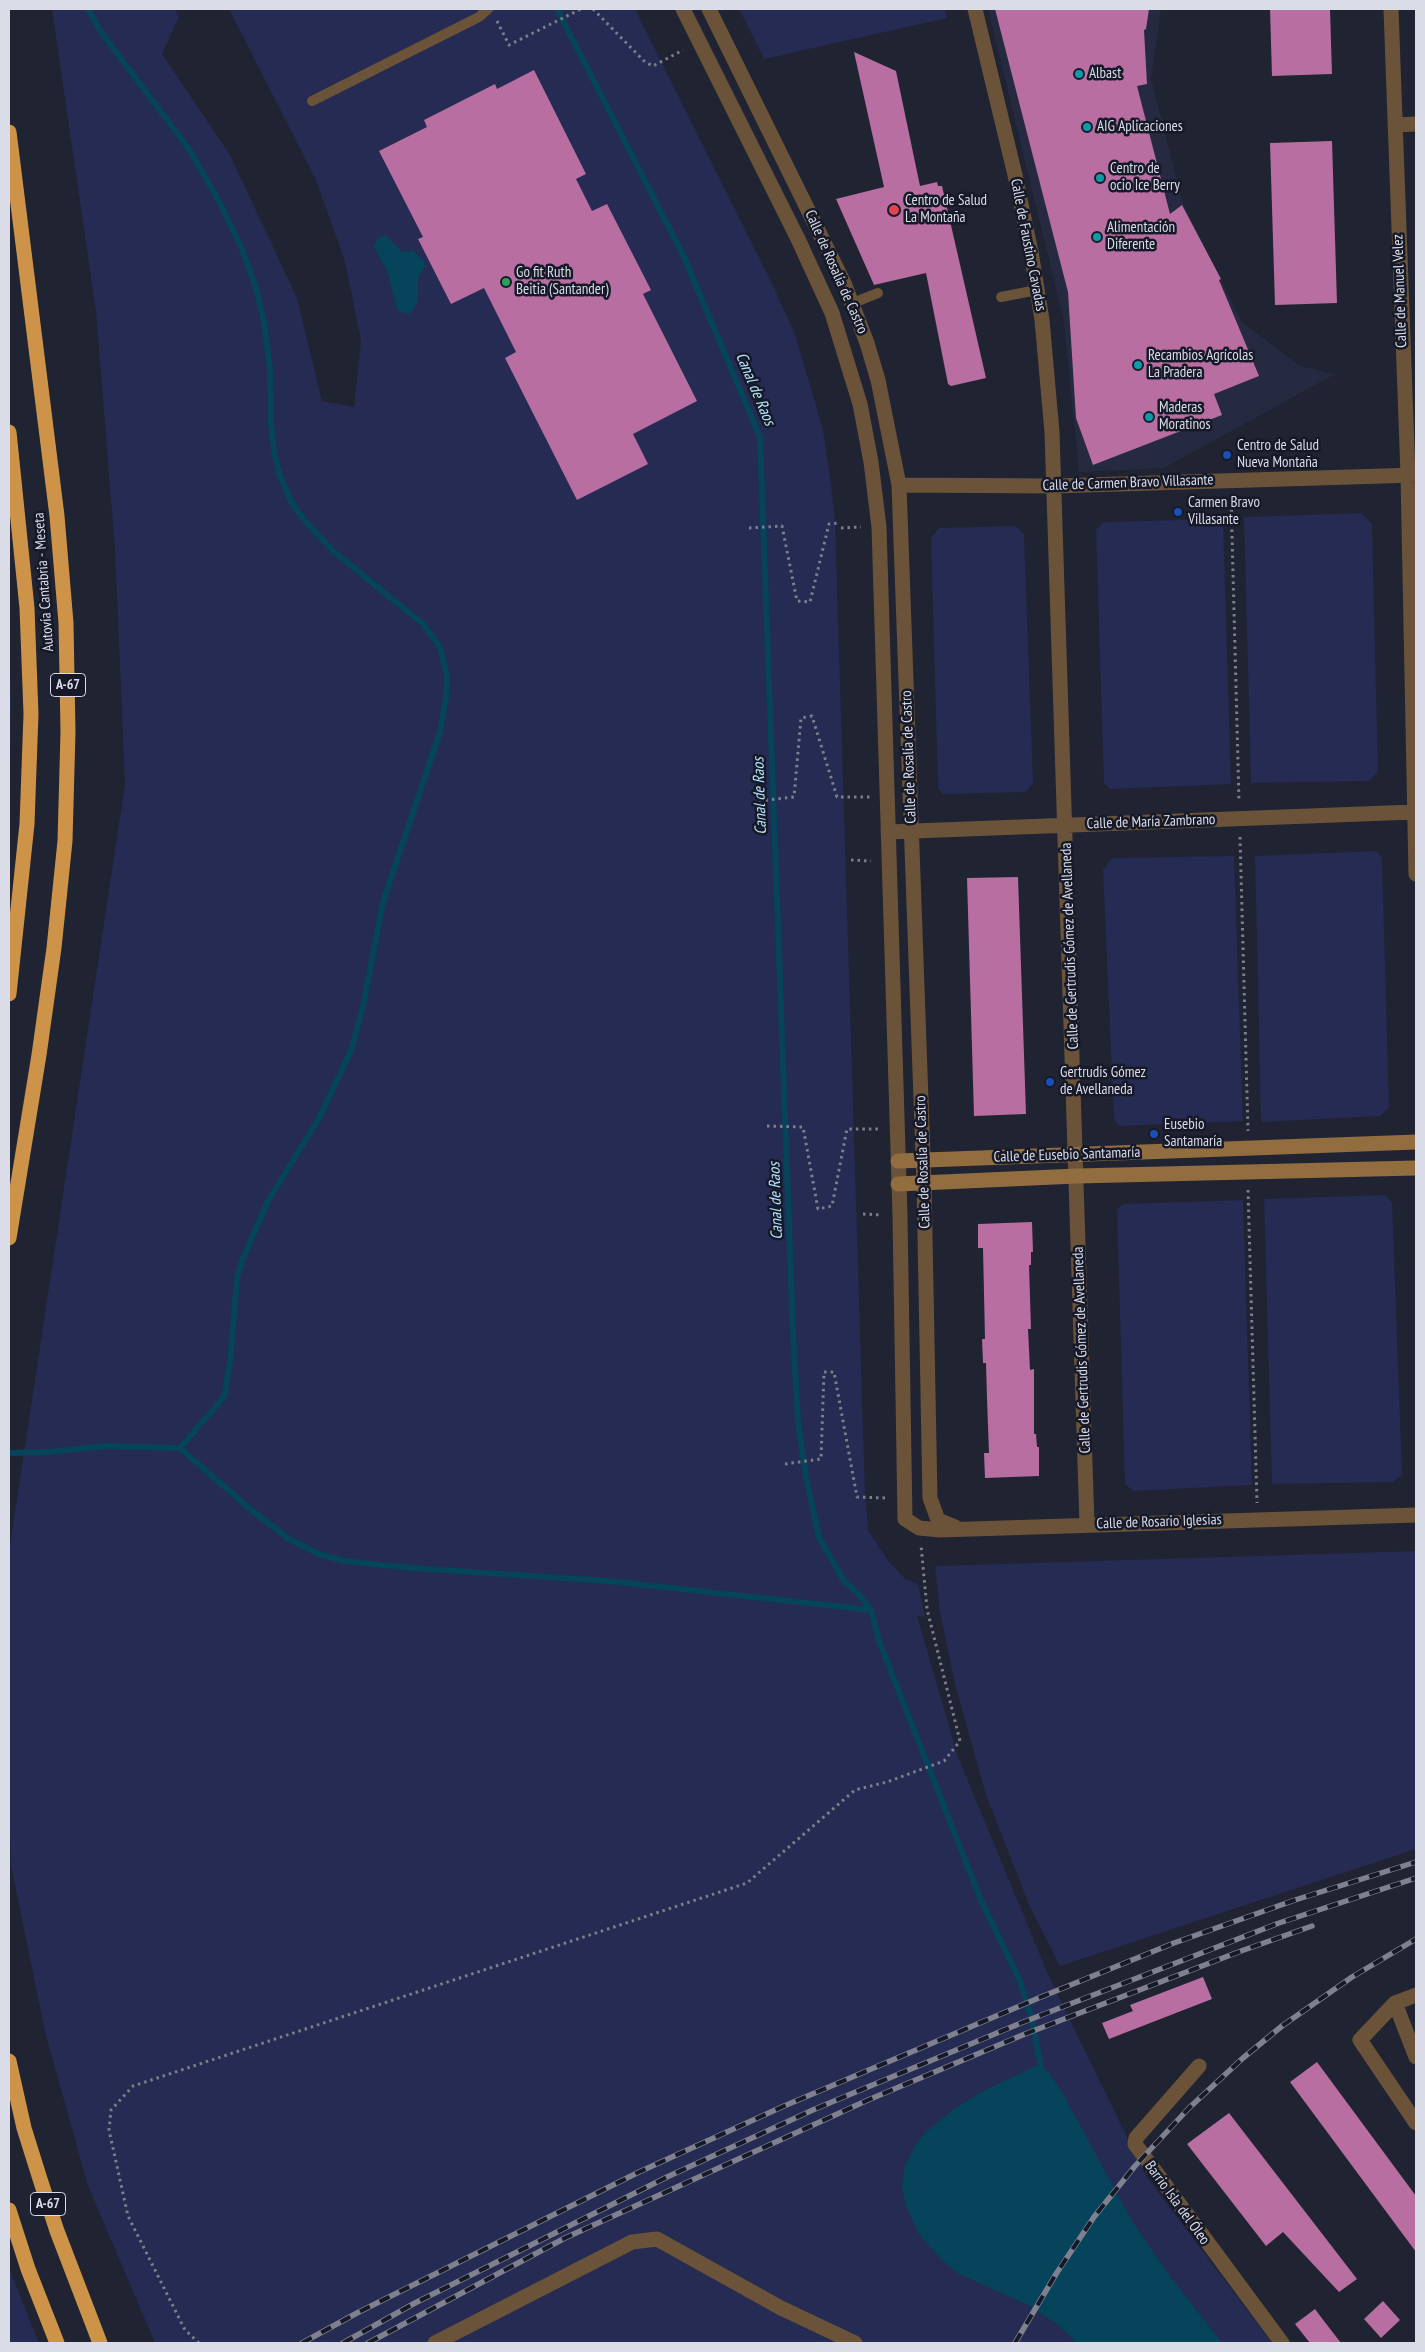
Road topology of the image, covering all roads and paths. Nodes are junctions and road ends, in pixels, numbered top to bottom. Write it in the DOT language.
graph roads {
  1 [pos="580,9"];
  2 [pos="593,9"];
  3 [pos="683,9"];
  4 [pos="708,9"];
  5 [pos="975,9"];
  6 [pos="1391,9"];
  7 [pos="491,12"];
  8 [pos="699,42"];
  9 [pos="312,102"];
  10 [pos="1416,124"];
  11 [pos="1395,125"];
  12 [pos="9,132"];
  13 [pos="1037,290"];
  14 [pos="878,294"];
  15 [pos="1000,297"];
  16 [pos="852,303"];
  17 [pos="9,432"];
  18 [pos="1412,475"];
  19 [pos="899,486"];
  20 [pos="1054,486"];
  21 [pos="840,522"];
  22 [pos="749,528"];
  23 [pos="849,797"];
  24 [pos="759,801"];
  25 [pos="1414,812"];
  26 [pos="1066,825"];
  27 [pos="911,831"];
  28 [pos="888,832"];
  29 [pos="1416,874"];
  30 [pos="9,994"];
  31 [pos="767,1126"];
  32 [pos="858,1130"];
  33 [pos="1416,1142"];
  34 [pos="1076,1154"];
  35 [pos="898,1160"];
  36 [pos="922,1160"];
  37 [pos="1416,1168"];
  38 [pos="1247,1172"];
  39 [pos="1077,1176"];
  40 [pos="898,1184"];
  41 [pos="924,1184"];
  42 [pos="9,1238"];
  43 [pos="785,1464"];
  44 [pos="867,1497"];
  45 [pos="1416,1515"];
  46 [pos="1258,1519"];
  47 [pos="1087,1525"];
  48 [pos="919,1528"];
  49 [pos="959,1529"];
  50 [pos="1416,1995"];
  51 [pos="1395,2003"];
  52 [pos="1416,2057"];
  53 [pos="9,2061"];
  54 [pos="1199,2066"];
  55 [pos="1416,2123"];
  56 [pos="9,2210"];
  57 [pos="57,2343"];
  58 [pos="100,2343"];
  59 [pos="199,2343"];
  60 [pos="435,2343"];
  61 [pos="855,2343"];
  62 [pos="1282,2343"];
  1 -- 7 [label="path"];
  2 -- 8 [label="path"];
  3 -- 8 [label="street, Calle de Rosalía de Castro"];
  4 -- 16 [label="street, Calle de Rosalía de Castro"];
  5 -- 13 [label="street, Calle de Faustino Cavadas"];
  6 -- 11 [label="street, Calle de Manuel Velez"];
  7 -- 9 [label="lane"];
  8 -- 28 [label="street, Calle de Rosalía de Castro"];
  10 -- 11 [label="street"];
  11 -- 18 [label="street, Calle de Manuel Velez"];
  12 -- 42 [label="highway, Autovía Cantabria - Meseta / A-67"];
  13 -- 15 [label="lane"];
  13 -- 20 [label="street, Calle de Faustino Cavadas"];
  14 -- 16 [label="lane"];
  16 -- 19 [label="street, Calle de Rosalía de Castro"];
  17 -- 30 [label="highway, Autovía Cantabria - Meseta / A-67"];
  18 -- 20 [label="street, Calle de Carmen Bravo Villasante"];
  18 -- 25 [label="street, Calle de Manuel Velez"];
  19 -- 20 [label="street, Calle de Carmen Bravo Villasante"];
  19 -- 27 [label="street, Calle de Rosalía de Castro"];
  20 -- 26 [label="street, Calle de Gertrudis Gómez de Avellaneda"];
  21 -- 22 [label="path"];
  23 -- 24 [label="path"];
  25 -- 26 [label="street, Calle de María Zambrano"];
  25 -- 29 [label="street, Calle de Manuel Velez"];
  26 -- 27 [label="street, Calle de María Zambrano"];
  26 -- 34 [label="street, Calle de Gertrudis Gómez de Avellaneda"];
  27 -- 28 [label="street, Calle de María Zambrano"];
  27 -- 36 [label="street, Calle de Rosalía de Castro"];
  28 -- 35 [label="street, Calle de Rosalía de Castro"];
  31 -- 32 [label="path"];
  33 -- 34 [label="main road, Calle de Eusebio Santamaría"];
  34 -- 36 [label="main road, Calle de Eusebio Santamaría"];
  34 -- 39 [label="street, Calle de Gertrudis Gómez de Avellaneda"];
  35 -- 36 [label="main road, Calle de Eusebio Santamaría"];
  35 -- 40 [label="street, Calle de Rosalía de Castro"];
  36 -- 41 [label="street, Calle de Rosalía de Castro"];
  37 -- 38 [label="main road, Calle de Eusebio Santamaría"];
  38 -- 39 [label="main road, Calle de Eusebio Santamaría"];
  38 -- 46 [label="path"];
  39 -- 41 [label="main road, Calle de Eusebio Santamaría"];
  39 -- 47 [label="street, Calle de Gertrudis Gómez de Avellaneda"];
  40 -- 41 [label="main road, Calle de Eusebio Santamaría"];
  40 -- 48 [label="street, Calle de Rosalía de Castro"];
  41 -- 49 [label="street, Calle de Rosalía de Castro"];
  43 -- 44 [label="path"];
  45 -- 46 [label="street, Calle de Rosario Iglesias"];
  46 -- 47 [label="street, Calle de Rosario Iglesias"];
  47 -- 49 [label="street, Calle de Rosario Iglesias"];
  48 -- 49 [label="street, Calle de Rosario Iglesias"];
  48 -- 59 [label="path"];
  50 -- 51 [label="street"];
  51 -- 52 [label="street"];
  51 -- 55 [label="street"];
  53 -- 58 [label="highway, A-67"];
  54 -- 62 [label="street, Barrio Isla del Óleo"];
  56 -- 57 [label="highway, A-67"];
  60 -- 61 [label="street"];
}
